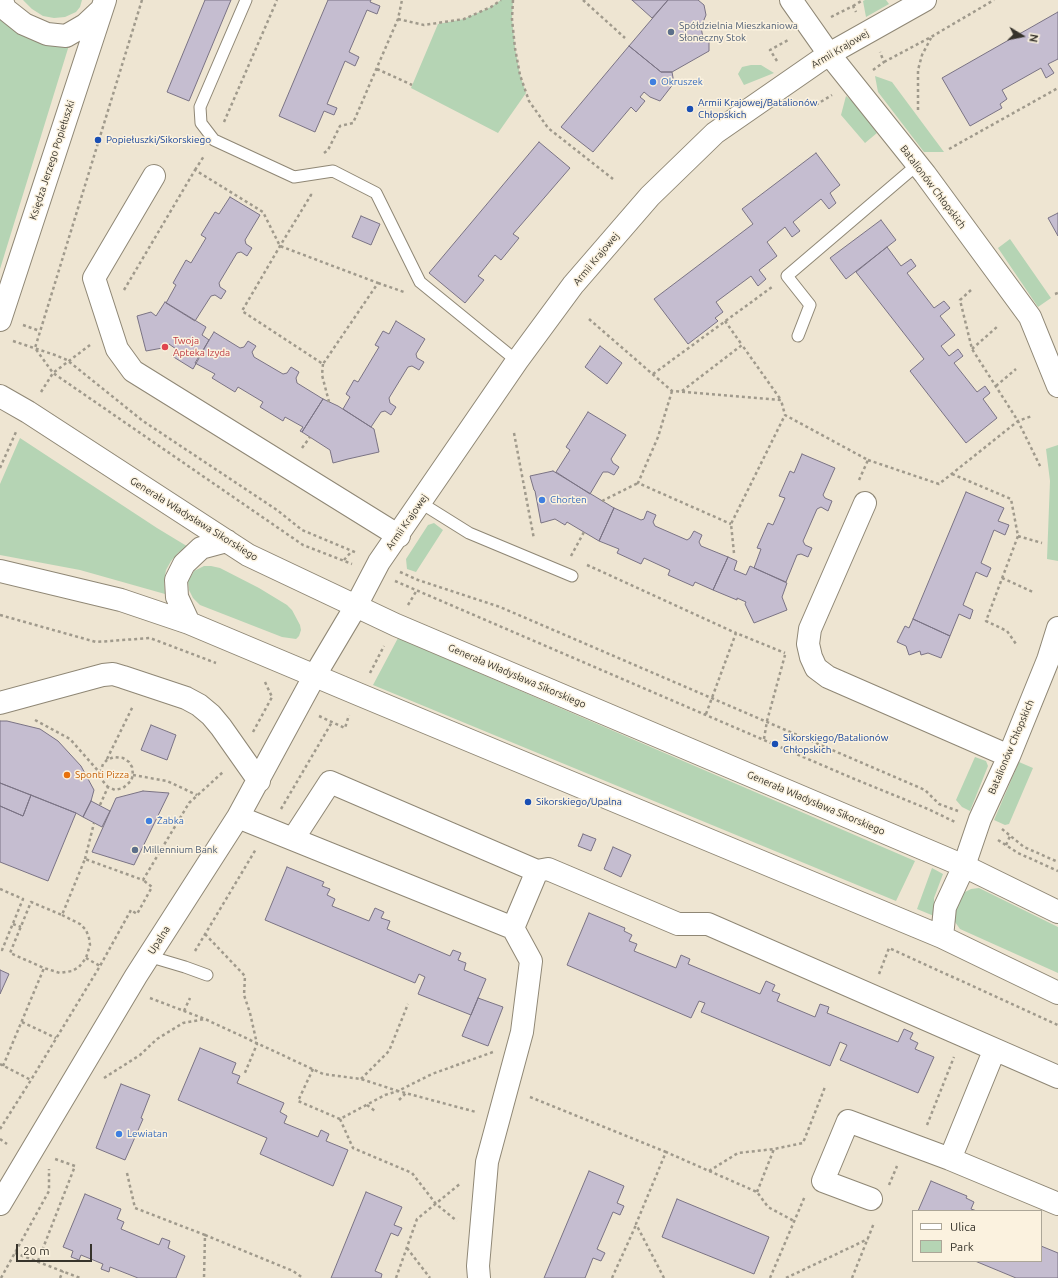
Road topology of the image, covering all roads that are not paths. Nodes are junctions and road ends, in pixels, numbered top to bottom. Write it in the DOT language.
graph roads {
  1 [pos="2,0"];
  2 [pos="246,0"];
  3 [pos="791,0"];
  4 [pos="925,0"];
  5 [pos="103,5"];
  6 [pos="829,54"];
  7 [pos="917,164"];
  8 [pos="154,176"];
  9 [pos="3,329"];
  10 [pos="798,336"];
  11 [pos="517,361"];
  12 [pos="1058,386"];
  13 [pos="0,396"];
  14 [pos="421,502"];
  15 [pos="865,503"];
  16 [pos="399,536"];
  17 [pos="227,541"];
  18 [pos="0,571"];
  19 [pos="572,576"];
  20 [pos="356,606"];
  21 [pos="189,623"];
  22 [pos="1058,628"];
  23 [pos="315,675"];
  24 [pos="0,703"];
  25 [pos="1009,756"];
  26 [pos="258,781"];
  27 [pos="238,817"];
  28 [pos="292,839"];
  29 [pos="964,866"];
  30 [pos="537,871"];
  31 [pos="1058,912"];
  32 [pos="513,928"];
  33 [pos="942,937"];
  34 [pos="148,956"];
  35 [pos="207,974"];
  36 [pos="1058,993"];
  37 [pos="994,1051"];
  38 [pos="1058,1077"];
  39 [pos="950,1160"];
  40 [pos="871,1199"];
  41 [pos="0,1204"];
  42 [pos="1058,1204"];
  43 [pos="479,1278"];
  1 -- 5 [label="street"];
  2 -- 11 [label="lane"];
  3 -- 6 [label="street, Batalionów Chłopskich"];
  4 -- 6 [label="street, Armii Krajowej"];
  5 -- 9 [label="street, Księdza Jerzego Popiełuszki"];
  6 -- 7 [label="street, Batalionów Chłopskich"];
  6 -- 11 [label="street, Armii Krajowej"];
  7 -- 10 [label="lane"];
  7 -- 12 [label="street, Batalionów Chłopskich"];
  8 -- 16 [label="street"];
  11 -- 14 [label="street, Armii Krajowej"];
  13 -- 17 [label="street, Generała Władysława Sikorskiego"];
  14 -- 16 [label="street, Armii Krajowej"];
  14 -- 19 [label="lane"];
  15 -- 25 [label="street"];
  16 -- 20 [label="street, Armii Krajowej"];
  17 -- 20 [label="street, Generała Władysława Sikorskiego"];
  17 -- 21 [label="street"];
  18 -- 21 [label="street"];
  20 -- 23 [label="street, Armii Krajowej"];
  20 -- 29 [label="street, Generała Władysława Sikorskiego"];
  21 -- 23 [label="street"];
  22 -- 25 [label="street, Batalionów Chłopskich"];
  23 -- 26 [label="street, Upalna"];
  23 -- 33 [label="street"];
  24 -- 26 [label="street"];
  25 -- 29 [label="street, Batalionów Chłopskich"];
  26 -- 27 [label="street, Upalna"];
  27 -- 28 [label="street"];
  27 -- 34 [label="street, Upalna"];
  28 -- 30 [label="street"];
  28 -- 32 [label="street"];
  29 -- 31 [label="street, Generała Władysława Sikorskiego"];
  29 -- 33 [label="street, Batalionów Chłopskich"];
  30 -- 32 [label="street"];
  30 -- 37 [label="street"];
  32 -- 43 [label="street"];
  33 -- 36 [label="street"];
  34 -- 35 [label="lane"];
  34 -- 41 [label="street, Upalna"];
  37 -- 38 [label="street"];
  37 -- 39 [label="street"];
  39 -- 40 [label="street"];
  39 -- 42 [label="street"];
}
